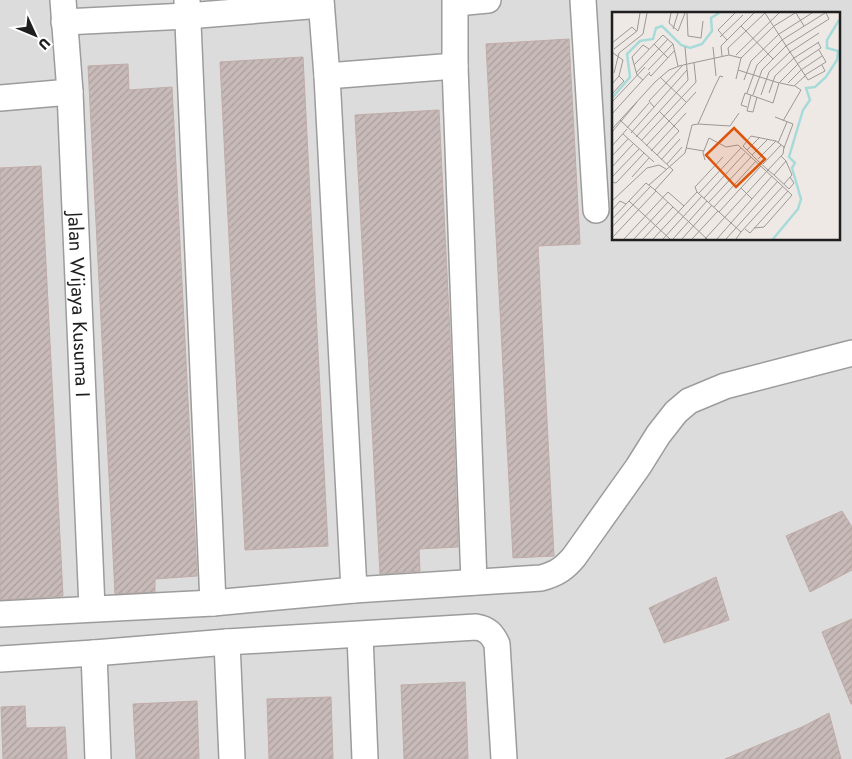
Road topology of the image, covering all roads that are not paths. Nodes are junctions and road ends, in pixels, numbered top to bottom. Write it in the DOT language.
graph roads {
  1 [pos="488,0"];
  2 [pos="584,0"];
  3 [pos="456,1"];
  4 [pos="321,2"];
  5 [pos="187,8"];
  6 [pos="63,11"];
  7 [pos="455,66"];
  8 [pos="327,76"];
  9 [pos="70,92"];
  10 [pos="0,98"];
  11 [pos="596,210"];
  12 [pos="852,353"];
  13 [pos="474,582"];
  14 [pos="354,590"];
  15 [pos="213,603"];
  16 [pos="92,608"];
  17 [pos="0,614"];
  18 [pos="360,635"];
  19 [pos="227,642"];
  20 [pos="94,653"];
  21 [pos="0,659"];
  22 [pos="98,759"];
  23 [pos="232,759"];
  24 [pos="365,759"];
  25 [pos="504,759"];
  1 -- 3 [label="street"];
  2 -- 11 [label="street"];
  3 -- 7 [label="street"];
  4 -- 5 [label="street"];
  4 -- 8 [label="street"];
  5 -- 6 [label="street"];
  5 -- 15 [label="street"];
  6 -- 9 [label="street, Jalan Wijaya Kusuma I"];
  7 -- 8 [label="street"];
  7 -- 13 [label="street"];
  8 -- 14 [label="street"];
  9 -- 10 [label="street"];
  9 -- 16 [label="street, Jalan Wijaya Kusuma I"];
  12 -- 13 [label="street"];
  13 -- 14 [label="street"];
  14 -- 15 [label="street"];
  15 -- 16 [label="street"];
  16 -- 17 [label="street"];
  18 -- 19 [label="street"];
  18 -- 24 [label="street"];
  18 -- 25 [label="street"];
  19 -- 20 [label="street"];
  19 -- 23 [label="street"];
  20 -- 21 [label="street"];
  20 -- 22 [label="street"];
}
